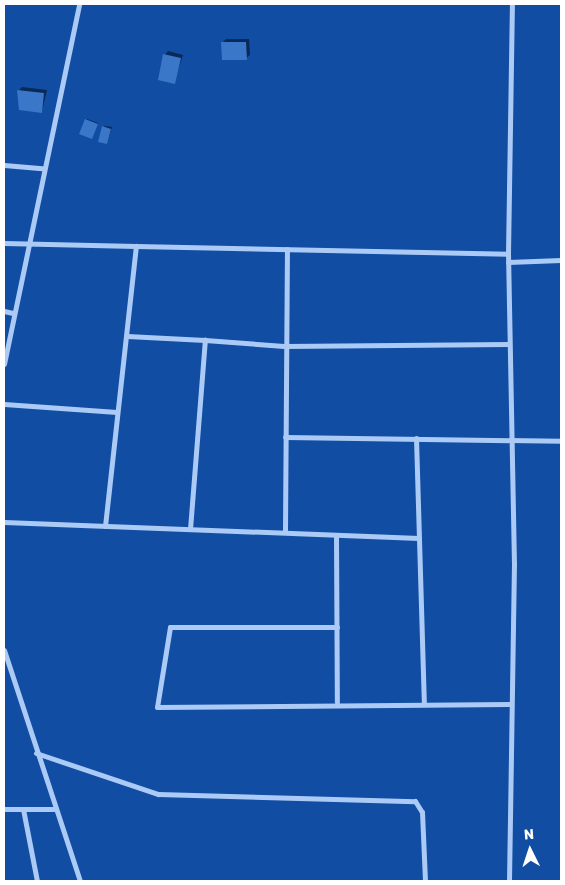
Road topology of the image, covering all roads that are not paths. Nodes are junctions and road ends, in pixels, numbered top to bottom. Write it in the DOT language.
graph roads {
  1 [pos="78,4"];
  2 [pos="512,4"];
  3 [pos="4,165"];
  4 [pos="42,168"];
  5 [pos="4,243"];
  6 [pos="27,245"];
  7 [pos="136,246"];
  8 [pos="287,249"];
  9 [pos="508,254"];
  10 [pos="561,260"];
  11 [pos="508,262"];
  12 [pos="4,311"];
  13 [pos="13,313"];
  14 [pos="126,336"];
  15 [pos="206,340"];
  16 [pos="509,344"];
  17 [pos="284,346"];
  18 [pos="4,364"];
  19 [pos="4,404"];
  20 [pos="117,412"];
  21 [pos="285,437"];
  22 [pos="416,438"];
  23 [pos="561,441"];
  24 [pos="512,442"];
  25 [pos="4,522"];
  26 [pos="104,526"];
  27 [pos="190,529"];
  28 [pos="285,531"];
  29 [pos="336,535"];
  30 [pos="419,538"];
  31 [pos="337,627"];
  32 [pos="4,650"];
  33 [pos="337,702"];
  34 [pos="424,703"];
  35 [pos="510,704"];
  36 [pos="36,753"];
  37 [pos="4,809"];
  38 [pos="23,809"];
  39 [pos="56,809"];
  40 [pos="37,881"];
  41 [pos="80,881"];
  42 [pos="425,881"];
  43 [pos="509,881"];
  1 -- 4 [label="street"];
  2 -- 9 [label="street"];
  3 -- 4 [label="street"];
  4 -- 6 [label="street"];
  5 -- 6 [label="street"];
  6 -- 7 [label="street"];
  6 -- 13 [label="street"];
  7 -- 8 [label="street"];
  7 -- 14 [label="street"];
  8 -- 9 [label="street"];
  8 -- 17 [label="street"];
  9 -- 11 [label="street"];
  10 -- 11 [label="street"];
  11 -- 16 [label="street"];
  12 -- 13 [label="street"];
  13 -- 18 [label="street"];
  14 -- 15 [label="street"];
  14 -- 20 [label="street"];
  15 -- 17 [label="street"];
  15 -- 27 [label="street"];
  16 -- 17 [label="street"];
  16 -- 24 [label="street"];
  17 -- 21 [label="street"];
  19 -- 20 [label="street"];
  20 -- 26 [label="street"];
  21 -- 22 [label="street"];
  21 -- 28 [label="street"];
  22 -- 24 [label="street"];
  22 -- 30 [label="street"];
  23 -- 24 [label="street"];
  24 -- 35 [label="street"];
  25 -- 26 [label="street"];
  26 -- 27 [label="street"];
  27 -- 28 [label="street"];
  28 -- 29 [label="street"];
  29 -- 30 [label="street"];
  29 -- 31 [label="street"];
  30 -- 34 [label="street"];
  31 -- 33 [label="street"];
  31 -- 33 [label="street"];
  32 -- 36 [label="street"];
  33 -- 34 [label="street"];
  34 -- 35 [label="street"];
  35 -- 43 [label="street"];
  36 -- 39 [label="street"];
  36 -- 42 [label="street"];
  37 -- 38 [label="street"];
  38 -- 39 [label="street"];
  38 -- 40 [label="street"];
  39 -- 41 [label="street"];
}
